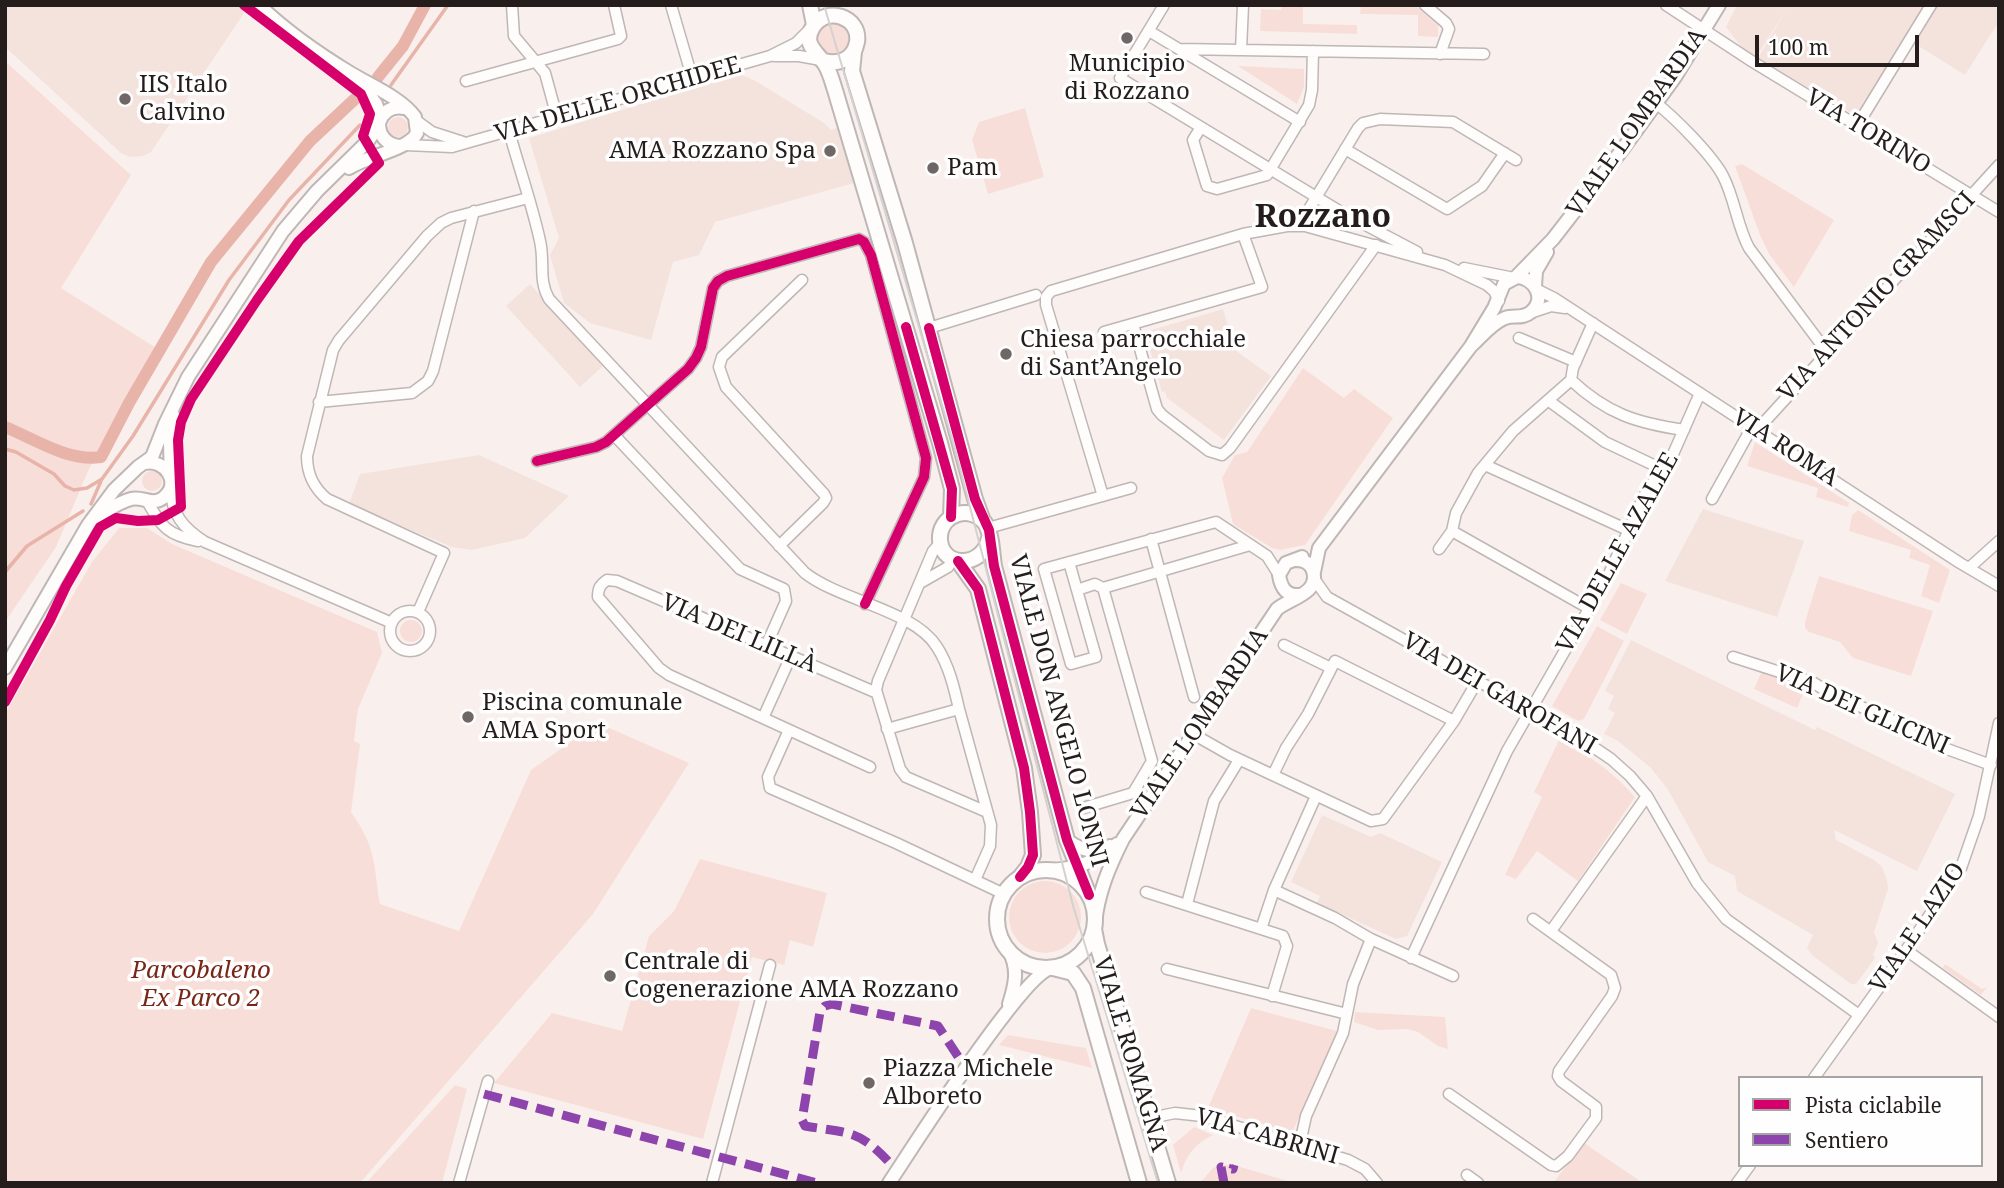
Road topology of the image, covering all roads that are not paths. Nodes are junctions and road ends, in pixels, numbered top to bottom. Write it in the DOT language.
graph roads {
  1 [pos="259,5"];
  2 [pos="512,5"];
  3 [pos="614,5"];
  4 [pos="810,5"];
  5 [pos="1164,5"];
  6 [pos="1243,5"];
  7 [pos="1425,5"];
  8 [pos="1666,5"];
  9 [pos="1719,5"];
  10 [pos="1931,5"];
  11 [pos="673,6"];
  12 [pos="837,10"];
  13 [pos="814,25"];
  14 [pos="1704,29"];
  15 [pos="1149,31"];
  16 [pos="1179,48"];
  17 [pos="1241,50"];
  18 [pos="1313,51"];
  19 [pos="854,52"];
  20 [pos="1440,54"];
  21 [pos="1484,54"];
  22 [pos="770,56"];
  23 [pos="822,60"];
  24 [pos="538,63"];
  25 [pos="354,76"];
  26 [pos="692,77"];
  27 [pos="466,80"];
  28 [pos="1656,103"];
  29 [pos="404,108"];
  30 [pos="558,117"];
  31 [pos="417,121"];
  32 [pos="380,122"];
  33 [pos="1300,122"];
  34 [pos="1857,126"];
  35 [pos="1200,127"];
  36 [pos="509,131"];
  37 [pos="467,142"];
  38 [pos="402,145"];
  39 [pos="1345,149"];
  40 [pos="1505,153"];
  41 [pos="1516,160"];
  42 [pos="1999,165"];
  43 [pos="1271,169"];
  44 [pos="328,182"];
  45 [pos="1972,194"];
  46 [pos="1316,197"];
  47 [pos="528,198"];
  48 [pos="474,211"];
  49 [pos="1341,212"];
  50 [pos="1999,212"];
  51 [pos="1305,226"];
  52 [pos="1322,230"];
  53 [pos="1243,234"];
  54 [pos="1553,239"];
  55 [pos="1377,245"];
  56 [pos="1445,265"];
  57 [pos="1515,278"];
  58 [pos="802,280"];
  59 [pos="1536,287"];
  60 [pos="1036,295"];
  61 [pos="1499,299"];
  62 [pos="1573,310"];
  63 [pos="1523,315"];
  64 [pos="1593,323"];
  65 [pos="1133,324"];
  66 [pos="929,328"];
  67 [pos="1104,332"];
  68 [pos="1519,338"];
  69 [pos="1471,346"];
  70 [pos="1827,352"];
  71 [pos="1576,362"];
  72 [pos="1571,380"];
  73 [pos="1700,393"];
  74 [pos="176,400"];
  75 [pos="1549,401"];
  76 [pos="318,402"];
  77 [pos="648,403"];
  78 [pos="1754,428"];
  79 [pos="1684,430"];
  80 [pos="615,436"];
  81 [pos="537,461"];
  82 [pos="1485,465"];
  83 [pos="140,466"];
  84 [pos="1662,469"];
  85 [pos="171,484"];
  86 [pos="1131,488"];
  87 [pos="1103,496"];
  88 [pos="1712,499"];
  89 [pos="145,500"];
  90 [pos="951,517"];
  91 [pos="93,519"];
  92 [pos="987,529"];
  93 [pos="1628,530"];
  94 [pos="1452,531"];
  95 [pos="1152,539"];
  96 [pos="1999,541"];
  97 [pos="205,542"];
  98 [pos="940,542"];
  99 [pos="1250,545"];
  100 [pos="779,546"];
  101 [pos="1319,548"];
  102 [pos="1439,549"];
  103 [pos="1267,556"];
  104 [pos="956,560"];
  105 [pos="1293,560"];
  106 [pos="1069,562"];
  107 [pos="1969,568"];
  108 [pos="1161,571"];
  109 [pos="1314,576"];
  110 [pos="1279,578"];
  111 [pos="919,583"];
  112 [pos="1999,586"];
  113 [pos="1103,588"];
  114 [pos="1077,590"];
  115 [pos="1303,594"];
  116 [pos="1327,597"];
  117 [pos="865,604"];
  118 [pos="1277,608"];
  119 [pos="1590,609"];
  120 [pos="418,612"];
  121 [pos="904,620"];
  122 [pos="392,623"];
  123 [pos="1284,645"];
  124 [pos="766,646"];
  125 [pos="791,656"];
  126 [pos="1733,657"];
  127 [pos="1333,665"];
  128 [pos="5,668"];
  129 [pos="1478,680"];
  130 [pos="877,693"];
  131 [pos="1194,697"];
  132 [pos="959,709"];
  133 [pos="1530,709"];
  134 [pos="763,718"];
  135 [pos="1454,721"];
  136 [pos="1999,723"];
  137 [pos="887,729"];
  138 [pos="789,730"];
  139 [pos="1193,734"];
  140 [pos="1239,760"];
  141 [pos="1991,765"];
  142 [pos="870,767"];
  143 [pos="1273,775"];
  144 [pos="1317,796"];
  145 [pos="1647,796"];
  146 [pos="1083,808"];
  147 [pos="988,812"];
  148 [pos="1123,839"];
  149 [pos="1067,840"];
  150 [pos="1076,867"];
  151 [pos="1048,870"];
  152 [pos="1020,877"];
  153 [pos="975,880"];
  154 [pos="1274,890"];
  155 [pos="1146,892"];
  156 [pos="1004,894"];
  157 [pos="1088,895"];
  158 [pos="1186,904"];
  159 [pos="1533,919"];
  160 [pos="1095,924"];
  161 [pos="1261,929"];
  162 [pos="1551,931"];
  163 [pos="1371,939"];
  164 [pos="1906,950"];
  165 [pos="1009,951"];
  166 [pos="1412,958"];
  167 [pos="770,965"];
  168 [pos="1051,968"];
  169 [pos="1167,969"];
  170 [pos="1453,976"];
  171 [pos="1272,996"];
  172 [pos="1006,1014"];
  173 [pos="1348,1014"];
  174 [pos="1859,1015"];
  175 [pos="1999,1017"];
  176 [pos="1815,1076"];
  177 [pos="488,1081"];
  178 [pos="1448,1094"];
  179 [pos="1150,1118"];
  180 [pos="1303,1146"];
  181 [pos="1749,1167"];
  182 [pos="1467,1175"];
  183 [pos="459,1183"];
  184 [pos="712,1183"];
  185 [pos="890,1183"];
  186 [pos="1139,1183"];
  187 [pos="1168,1183"];
  188 [pos="1377,1183"];
  189 [pos="1478,1183"];
  190 [pos="1737,1183"];
  1 -- 25 [label="street"];
  2 -- 24 [label="street"];
  3 -- 24 [label="street"];
  4 -- 13 [label="main road"];
  5 -- 15 [label="street"];
  6 -- 17 [label="street"];
  7 -- 20 [label="street"];
  8 -- 14 [label="street, VIA TORINO"];
  9 -- 14 [label="street, VIALE LOMBARDIA"];
  10 -- 34 [label="street"];
  11 -- 26 [label="street"];
  12 -- 13 [label="main road"];
  12 -- 19 [label="main road"];
  13 -- 22 [label="street, VIA DELLE ORCHIDEE"];
  13 -- 23 [label="main road"];
  14 -- 28 [label="street, VIALE LOMBARDIA"];
  14 -- 34 [label="street, VIA TORINO"];
  15 -- 16 [label="street"];
  15 -- 35 [label="street"];
  16 -- 17 [label="street"];
  16 -- 33 [label="street"];
  17 -- 18 [label="street"];
  18 -- 20 [label="street"];
  18 -- 33 [label="street"];
  19 -- 23 [label="main road"];
  19 -- 66 [label="main road, VIALE DON ANGELO LONNI"];
  20 -- 21 [label="street"];
  22 -- 23 [label="street, VIA DELLE ORCHIDEE"];
  22 -- 26 [label="street, VIA DELLE ORCHIDEE"];
  23 -- 90 [label="main road"];
  24 -- 27 [label="street"];
  24 -- 30 [label="street"];
  25 -- 29 [label="street"];
  25 -- 32 [label="street"];
  26 -- 30 [label="street, VIA DELLE ORCHIDEE"];
  28 -- 54 [label="street, VIALE LOMBARDIA"];
  28 -- 70 [label="street"];
  29 -- 31 [label="street"];
  29 -- 32 [label="street"];
  30 -- 36 [label="street, VIA DELLE ORCHIDEE"];
  31 -- 37 [label="street, VIA DELLE ORCHIDEE"];
  31 -- 38 [label="street"];
  32 -- 38 [label="street"];
  32 -- 44 [label="street"];
  33 -- 43 [label="street"];
  34 -- 45 [label="street, VIA TORINO"];
  35 -- 43 [label="street"];
  35 -- 43 [label="street"];
  36 -- 37 [label="street, VIA DELLE ORCHIDEE"];
  36 -- 47 [label="street"];
  37 -- 38 [label="street, VIA DELLE ORCHIDEE"];
  38 -- 44 [label="street"];
  39 -- 40 [label="street"];
  39 -- 40 [label="street"];
  39 -- 46 [label="street"];
  40 -- 41 [label="street"];
  42 -- 45 [label="street, VIA ANTONIO GRAMSCI"];
  43 -- 46 [label="street"];
  44 -- 74 [label="street"];
  45 -- 50 [label="street, VIA TORINO"];
  45 -- 70 [label="street, VIA ANTONIO GRAMSCI"];
  46 -- 49 [label="street"];
  46 -- 51 [label="street"];
  47 -- 48 [label="street"];
  47 -- 77 [label="street"];
  48 -- 76 [label="street"];
  48 -- 76 [label="street"];
  49 -- 52 [label="street"];
  49 -- 56 [label="street"];
  51 -- 52 [label="street"];
  51 -- 53 [label="street"];
  52 -- 55 [label="street"];
  53 -- 65 [label="street"];
  53 -- 87 [label="street"];
  54 -- 57 [label="street, VIALE LOMBARDIA"];
  54 -- 59 [label="street, VIALE LOMBARDIA"];
  55 -- 56 [label="street"];
  55 -- 65 [label="street"];
  56 -- 57 [label="street"];
  56 -- 61 [label="street"];
  57 -- 59 [label="street"];
  57 -- 61 [label="street"];
  58 -- 100 [label="street"];
  59 -- 62 [label="street, VIA ROMA"];
  59 -- 63 [label="street"];
  60 -- 66 [label="street"];
  61 -- 63 [label="street"];
  61 -- 69 [label="street"];
  62 -- 63 [label="street"];
  62 -- 64 [label="street, VIA ROMA"];
  63 -- 69 [label="street"];
  64 -- 71 [label="street"];
  64 -- 73 [label="street, VIA ROMA"];
  65 -- 67 [label="street"];
  66 -- 92 [label="main road, VIALE DON ANGELO LONNI"];
  68 -- 71 [label="street"];
  69 -- 101 [label="street"];
  70 -- 78 [label="street, VIA ANTONIO GRAMSCI"];
  71 -- 72 [label="street"];
  72 -- 75 [label="street"];
  72 -- 79 [label="street"];
  73 -- 78 [label="street, VIA ROMA"];
  73 -- 79 [label="street, VIA DELLE AZALEE"];
  74 -- 83 [label="street"];
  74 -- 85 [label="street"];
  75 -- 82 [label="street"];
  75 -- 84 [label="street"];
  76 -- 120 [label="street"];
  77 -- 80 [label="street"];
  77 -- 100 [label="street"];
  77 -- 117 [label="street"];
  78 -- 88 [label="street"];
  78 -- 107 [label="street, VIA ROMA"];
  79 -- 84 [label="street, VIA DELLE AZALEE"];
  80 -- 81 [label="street"];
  80 -- 124 [label="street"];
  82 -- 93 [label="street"];
  82 -- 94 [label="street"];
  83 -- 85 [label="street"];
  83 -- 89 [label="street"];
  83 -- 91 [label="street"];
  84 -- 93 [label="street, VIA DELLE AZALEE"];
  85 -- 89 [label="street"];
  85 -- 97 [label="street"];
  86 -- 87 [label="street"];
  87 -- 92 [label="street"];
  89 -- 91 [label="street"];
  89 -- 97 [label="street"];
  90 -- 92 [label="main road"];
  90 -- 98 [label="main road"];
  91 -- 128 [label="street"];
  92 -- 104 [label="main road"];
  92 -- 149 [label="main road, VIALE DON ANGELO LONNI"];
  93 -- 119 [label="street, VIA DELLE AZALEE"];
  94 -- 102 [label="street"];
  94 -- 119 [label="street"];
  95 -- 99 [label="street"];
  95 -- 106 [label="street"];
  95 -- 108 [label="street"];
  96 -- 107 [label="street"];
  97 -- 122 [label="street"];
  98 -- 104 [label="main road"];
  98 -- 111 [label="street"];
  99 -- 103 [label="street"];
  99 -- 108 [label="street"];
  100 -- 117 [label="street"];
  101 -- 105 [label="street"];
  101 -- 109 [label="street"];
  103 -- 105 [label="street"];
  103 -- 110 [label="street"];
  104 -- 111 [label="street"];
  104 -- 152 [label="main road, VIALE DON ANGELO LONNI"];
  105 -- 109 [label="street"];
  105 -- 110 [label="street"];
  106 -- 114 [label="street"];
  106 -- 114 [label="street"];
  107 -- 112 [label="street, VIA ROMA"];
  108 -- 113 [label="street"];
  108 -- 131 [label="street"];
  109 -- 115 [label="street"];
  109 -- 116 [label="street"];
  110 -- 115 [label="street"];
  110 -- 118 [label="street, VIALE LOMBARDIA"];
  111 -- 121 [label="street"];
  113 -- 114 [label="street"];
  113 -- 146 [label="street"];
  115 -- 116 [label="street"];
  115 -- 118 [label="street, VIALE LOMBARDIA"];
  116 -- 129 [label="street, VIA DEI GAROFANI"];
  117 -- 121 [label="street"];
  118 -- 139 [label="street, VIALE LOMBARDIA"];
  119 -- 133 [label="street, VIA DELLE AZALEE"];
  120 -- 122 [label="street"];
  120 -- 122 [label="street"];
  121 -- 130 [label="street"];
  121 -- 132 [label="street"];
  123 -- 127 [label="street"];
  124 -- 125 [label="street, VIA DEI LILLÀ"];
  124 -- 134 [label="street, VIA DEI LILLÀ"];
  125 -- 130 [label="street, VIA DEI LILLÀ"];
  125 -- 134 [label="street"];
  126 -- 141 [label="street, VIA DEI GLICINI"];
  127 -- 135 [label="street"];
  127 -- 143 [label="street"];
  129 -- 133 [label="street, VIA DEI GAROFANI"];
  129 -- 135 [label="street"];
  130 -- 137 [label="street"];
  132 -- 137 [label="street"];
  132 -- 147 [label="street"];
  133 -- 145 [label="street, VIA DEI GAROFANI"];
  133 -- 166 [label="street, VIA DELLE AZALEE"];
  134 -- 138 [label="street"];
  135 -- 144 [label="street"];
  136 -- 141 [label="street, VIALE LAZIO"];
  137 -- 147 [label="street"];
  138 -- 142 [label="street"];
  138 -- 153 [label="street"];
  139 -- 140 [label="street"];
  139 -- 148 [label="street, VIALE LOMBARDIA"];
  140 -- 143 [label="street"];
  140 -- 158 [label="street"];
  141 -- 164 [label="street, VIALE LAZIO"];
  143 -- 144 [label="street"];
  144 -- 154 [label="street"];
  145 -- 162 [label="street"];
  145 -- 174 [label="street, VIA DEI GAROFANI"];
  147 -- 153 [label="street"];
  148 -- 149 [label="street"];
  148 -- 150 [label="street"];
  148 -- 160 [label="street"];
  149 -- 150 [label="main road, VIALE DON ANGELO LONNI"];
  150 -- 151 [label="street"];
  150 -- 157 [label="main road, VIALE DON ANGELO LONNI"];
  151 -- 152 [label="main road"];
  151 -- 157 [label="main road"];
  152 -- 156 [label="main road"];
  153 -- 156 [label="street"];
  154 -- 161 [label="street"];
  154 -- 163 [label="street"];
  155 -- 158 [label="street"];
  156 -- 165 [label="main road"];
  157 -- 160 [label="main road"];
  158 -- 161 [label="street"];
  159 -- 162 [label="street"];
  160 -- 168 [label="main road"];
  160 -- 179 [label="main road, VIALE ROMAGNA"];
  161 -- 171 [label="street"];
  162 -- 178 [label="street"];
  163 -- 166 [label="street"];
  163 -- 173 [label="street"];
  164 -- 174 [label="street, VIALE LAZIO"];
  164 -- 175 [label="street"];
  165 -- 168 [label="main road"];
  165 -- 172 [label="street"];
  166 -- 170 [label="street"];
  167 -- 184 [label="street"];
  168 -- 172 [label="street"];
  168 -- 186 [label="main road, VIALE ROMAGNA"];
  169 -- 171 [label="street"];
  171 -- 173 [label="street"];
  172 -- 185 [label="street"];
  173 -- 180 [label="street"];
  174 -- 176 [label="street, VIALE LAZIO"];
  177 -- 183 [label="street"];
  179 -- 180 [label="street, VIA CABRINI"];
  179 -- 187 [label="main road, VIALE ROMAGNA"];
  180 -- 188 [label="street, VIA CABRINI"];
  181 -- 190 [label="street"];
  182 -- 189 [label="street"];
}
